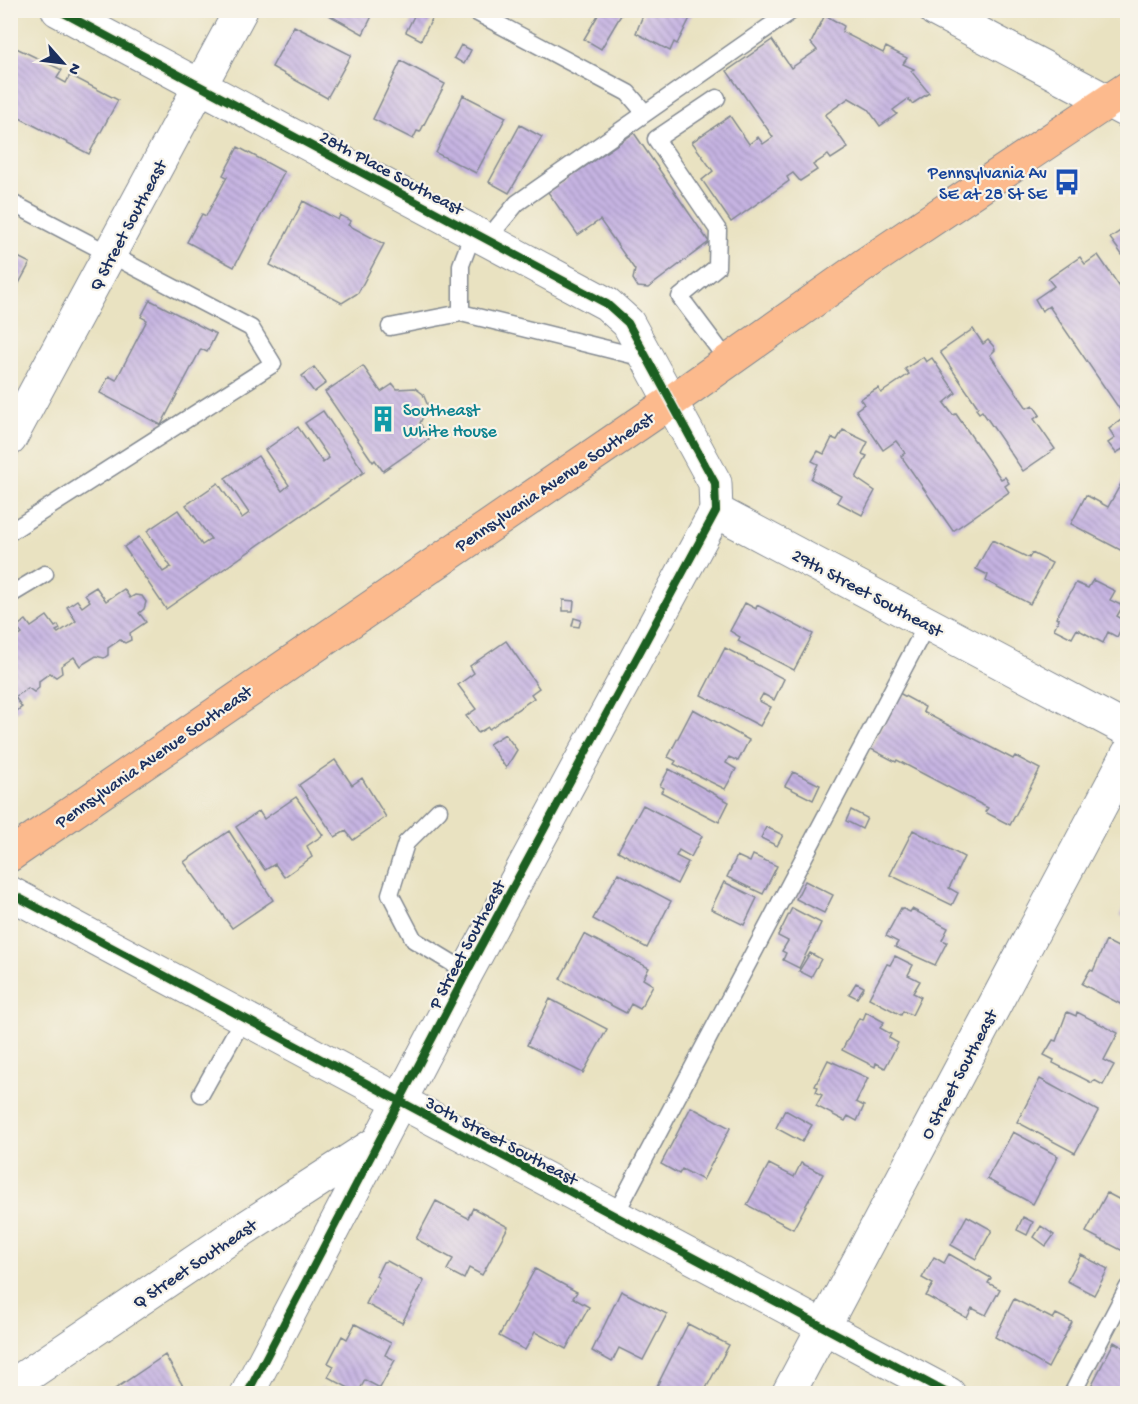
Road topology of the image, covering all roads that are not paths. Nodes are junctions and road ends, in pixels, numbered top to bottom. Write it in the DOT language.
graph roads {
  1 [pos="58,10"];
  2 [pos="241,10"];
  3 [pos="472,10"];
  4 [pos="794,10"];
  5 [pos="935,10"];
  6 [pos="201,86"];
  7 [pos="717,98"];
  8 [pos="1121,100"];
  9 [pos="645,113"];
  10 [pos="10,202"];
  11 [pos="481,237"];
  12 [pos="110,256"];
  13 [pos="461,313"];
  14 [pos="390,327"];
  15 [pos="649,359"];
  16 [pos="728,361"];
  17 [pos="672,401"];
  18 [pos="13,430"];
  19 [pos="716,511"];
  20 [pos="10,532"];
  21 [pos="45,574"];
  22 [pos="10,595"];
  23 [pos="927,624"];
  24 [pos="1128,730"];
  25 [pos="1128,754"];
  26 [pos="439,810"];
  27 [pos="10,855"];
  28 [pos="10,893"];
  29 [pos="467,972"];
  30 [pos="243,1018"];
  31 [pos="201,1094"];
  32 [pos="400,1102"];
  33 [pos="380,1141"];
  34 [pos="614,1217"];
  35 [pos="1128,1287"];
  36 [pos="824,1327"];
  37 [pos="10,1387"];
  38 [pos="247,1394"];
  39 [pos="788,1394"];
  40 [pos="949,1394"];
  41 [pos="1072,1394"];
  1 -- 6 [label="street, 28th Place Southeast"];
  2 -- 6 [label="street, Q Street Southeast"];
  3 -- 9 [label="lane"];
  4 -- 9 [label="lane"];
  5 -- 8 [label="street"];
  6 -- 11 [label="street, 28th Place Southeast"];
  6 -- 12 [label="street, Q Street Southeast"];
  7 -- 16 [label="lane"];
  8 -- 16 [label="highway, Pennsylvania Avenue Southeast"];
  9 -- 11 [label="lane"];
  10 -- 12 [label="lane"];
  11 -- 13 [label="lane"];
  11 -- 15 [label="street, 28th Place Southeast"];
  12 -- 18 [label="street, Q Street Southeast"];
  12 -- 20 [label="lane"];
  13 -- 14 [label="lane"];
  13 -- 15 [label="lane"];
  15 -- 17 [label="street, 28th Place Southeast"];
  16 -- 17 [label="highway, Pennsylvania Avenue Southeast"];
  17 -- 19 [label="street"];
  17 -- 27 [label="highway, Pennsylvania Avenue Southeast"];
  19 -- 23 [label="street, 29th Street Southeast"];
  19 -- 29 [label="street, P Street Southeast"];
  21 -- 22 [label="lane"];
  23 -- 24 [label="street, 29th Street Southeast"];
  23 -- 34 [label="lane"];
  25 -- 36 [label="street, O Street Southeast"];
  26 -- 29 [label="lane"];
  28 -- 30 [label="street, 30th Street Southeast"];
  29 -- 32 [label="street, P Street Southeast"];
  30 -- 31 [label="lane"];
  30 -- 32 [label="street, 30th Street Southeast"];
  32 -- 33 [label="street, P Street Southeast"];
  32 -- 34 [label="street, 30th Street Southeast"];
  33 -- 37 [label="street, Q Street Southeast"];
  33 -- 38 [label="street, P Street Southeast"];
  34 -- 36 [label="street, 30th Street Southeast"];
  35 -- 41 [label="lane"];
  36 -- 39 [label="street, O Street Southeast"];
  36 -- 40 [label="street, 30th Street Southeast"];
}
